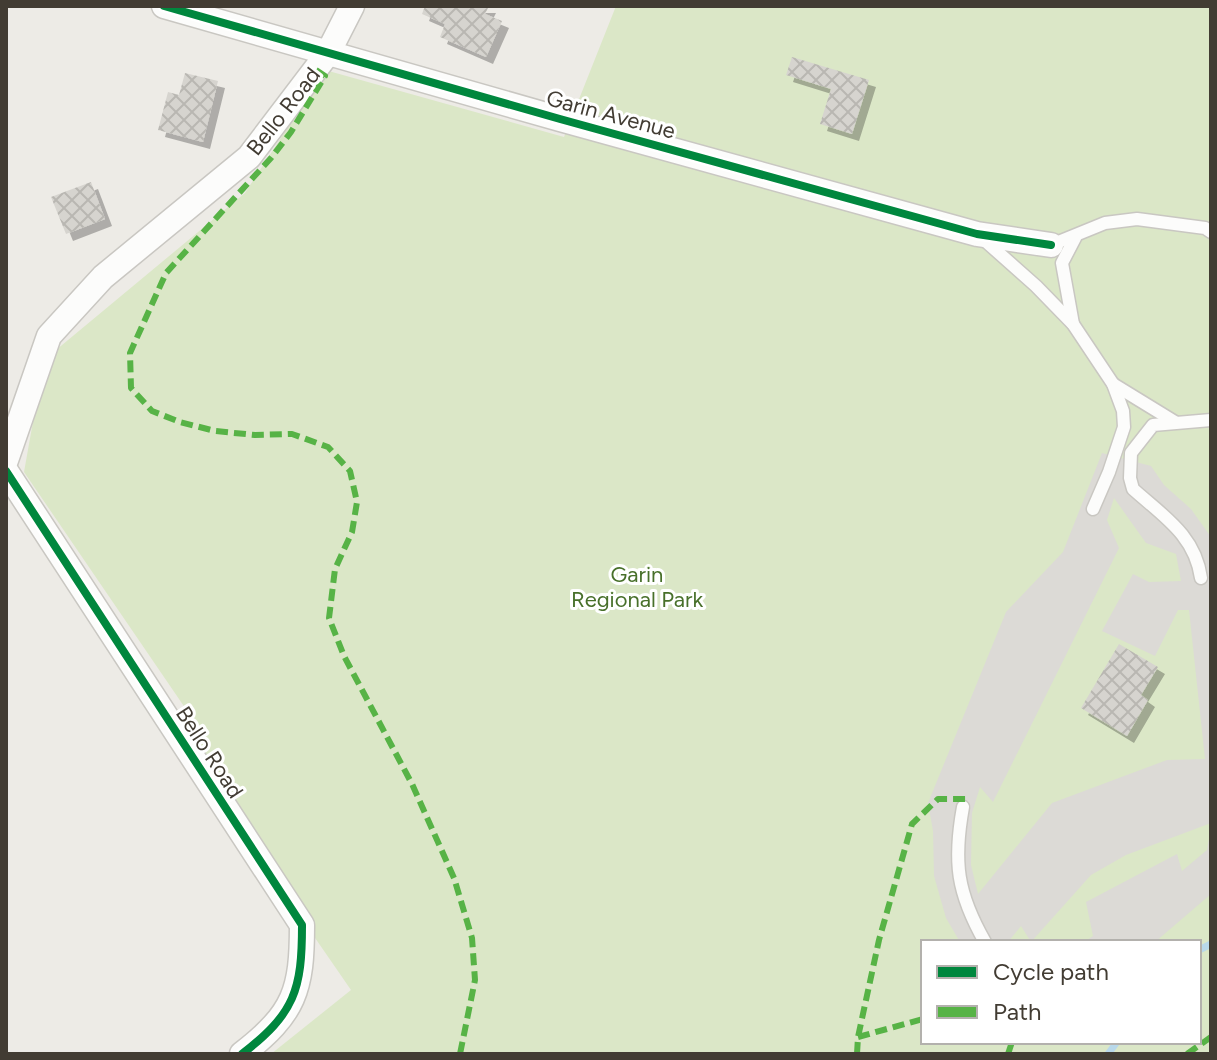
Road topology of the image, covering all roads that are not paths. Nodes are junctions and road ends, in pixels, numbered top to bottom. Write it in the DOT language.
graph roads {
  1 [pos="164,6"];
  2 [pos="352,6"];
  3 [pos="328,53"];
  4 [pos="1211,232"];
  5 [pos="977,234"];
  6 [pos="1075,238"];
  7 [pos="1051,245"];
  8 [pos="1073,324"];
  9 [pos="1113,384"];
  10 [pos="1211,420"];
  11 [pos="1176,422"];
  12 [pos="6,460"];
  13 [pos="6,471"];
  14 [pos="1093,509"];
  15 [pos="1201,578"];
  16 [pos="963,807"];
  17 [pos="984,940"];
  18 [pos="242,1054"];
  1 -- 3 [label="street, Garin Avenue"];
  2 -- 3 [label="street, Bello Road"];
  3 -- 5 [label="street, Garin Avenue"];
  3 -- 12 [label="street, Bello Road"];
  4 -- 6 [label="lane"];
  5 -- 7 [label="street, Garin Avenue"];
  5 -- 8 [label="lane"];
  6 -- 7 [label="lane"];
  6 -- 8 [label="lane"];
  8 -- 9 [label="lane"];
  9 -- 11 [label="lane"];
  9 -- 14 [label="lane"];
  10 -- 11 [label="lane"];
  11 -- 15 [label="lane"];
  13 -- 18 [label="street, Bello Road"];
  16 -- 17 [label="lane"];
}
